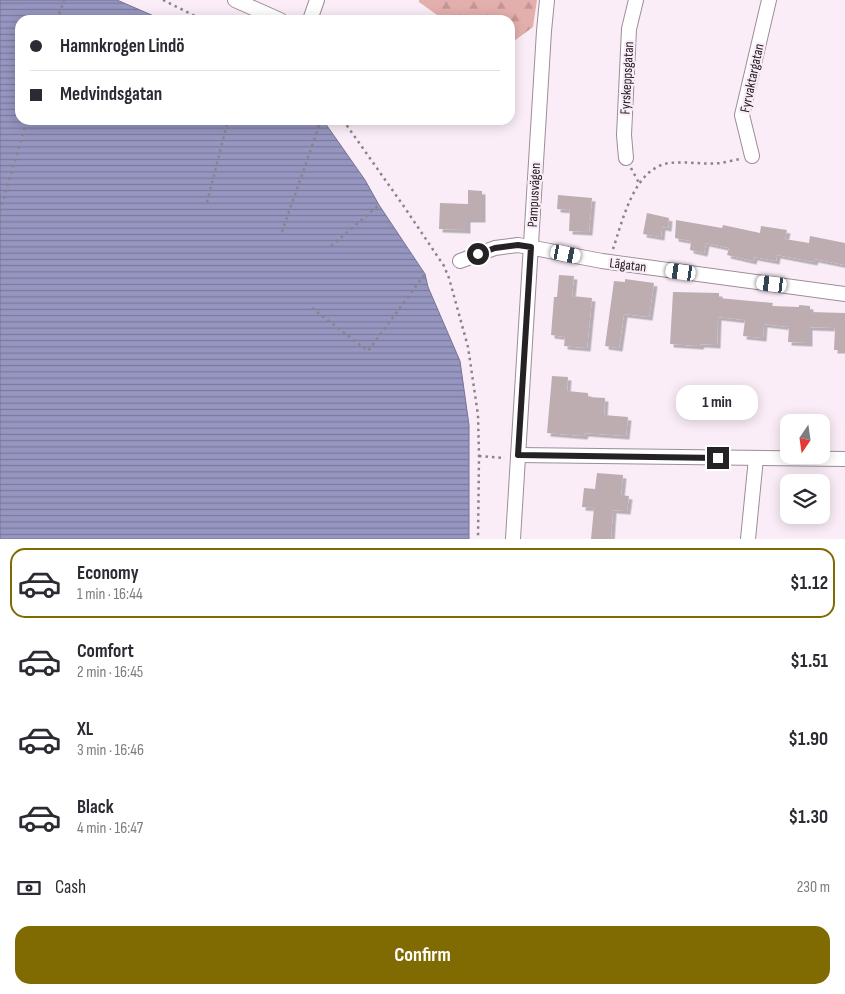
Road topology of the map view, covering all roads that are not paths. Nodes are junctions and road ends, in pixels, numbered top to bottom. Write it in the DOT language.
graph roads {
  1 [pos="235,0"];
  2 [pos="317,0"];
  3 [pos="547,0"];
  4 [pos="636,0"];
  5 [pos="769,0"];
  6 [pos="269,15"];
  7 [pos="312,15"];
  8 [pos="752,156"];
  9 [pos="626,158"];
  10 [pos="531,247"];
  11 [pos="460,261"];
  12 [pos="845,294"];
  13 [pos="518,455"];
  14 [pos="756,458"];
  15 [pos="845,459"];
  16 [pos="514,539"];
  17 [pos="748,539"];
  1 -- 6 [label="street"];
  2 -- 7 [label="street"];
  3 -- 10 [label="street, Pampusvägen"];
  4 -- 9 [label="street, Fyrskeppsgatan"];
  5 -- 8 [label="street, Fyrvaktargatan"];
  10 -- 11 [label="street, Lägatan"];
  10 -- 12 [label="street, Lägatan"];
  10 -- 13 [label="street, Pampusvägen"];
  13 -- 14 [label="street"];
  13 -- 16 [label="street, Pampusvägen"];
  14 -- 15 [label="street"];
  14 -- 17 [label="street"];
}
